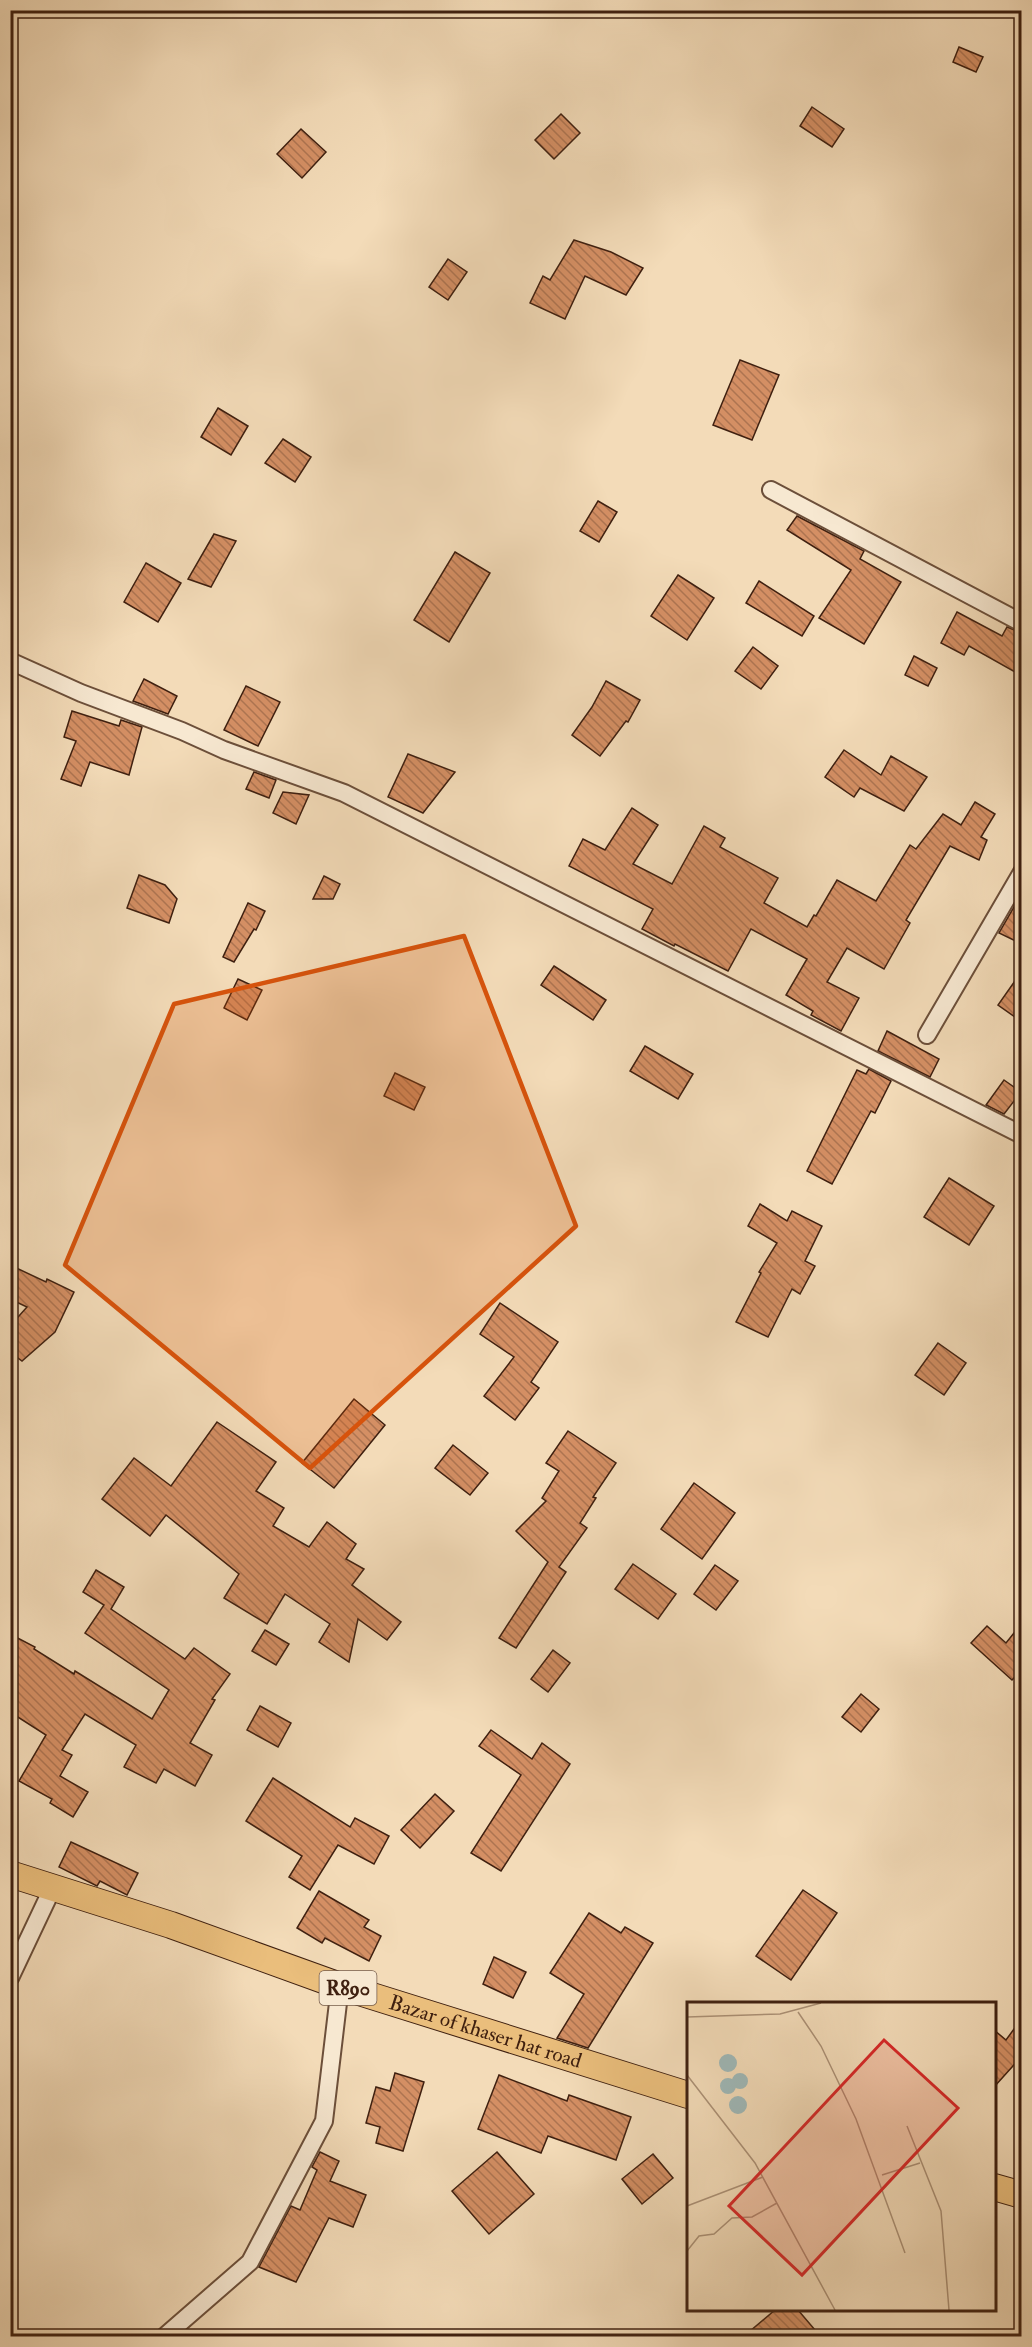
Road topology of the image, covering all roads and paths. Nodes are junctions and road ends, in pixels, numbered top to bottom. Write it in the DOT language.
graph roads {
  1 [pos="771,490"];
  2 [pos="1022,623"];
  3 [pos="10,661"];
  4 [pos="1022,872"];
  5 [pos="927,1035"];
  6 [pos="1022,1135"];
  7 [pos="10,1874"];
  8 [pos="53,1887"];
  9 [pos="10,1978"];
  10 [pos="340,1986"];
  11 [pos="687,2095"];
  12 [pos="996,2188"];
  13 [pos="1022,2195"];
  14 [pos="165,2337"];
  1 -- 2 [label="street"];
  3 -- 6 [label="street"];
  4 -- 5 [label="street"];
  7 -- 8 [label="main road, Bazar of khaser hat road / R890"];
  8 -- 9 [label="street"];
  8 -- 10 [label="main road, Bazar of khaser hat road / R890"];
  10 -- 11 [label="main road, Bazar of khaser hat road / R890"];
  10 -- 14 [label="street"];
  12 -- 13 [label="main road"];
}
